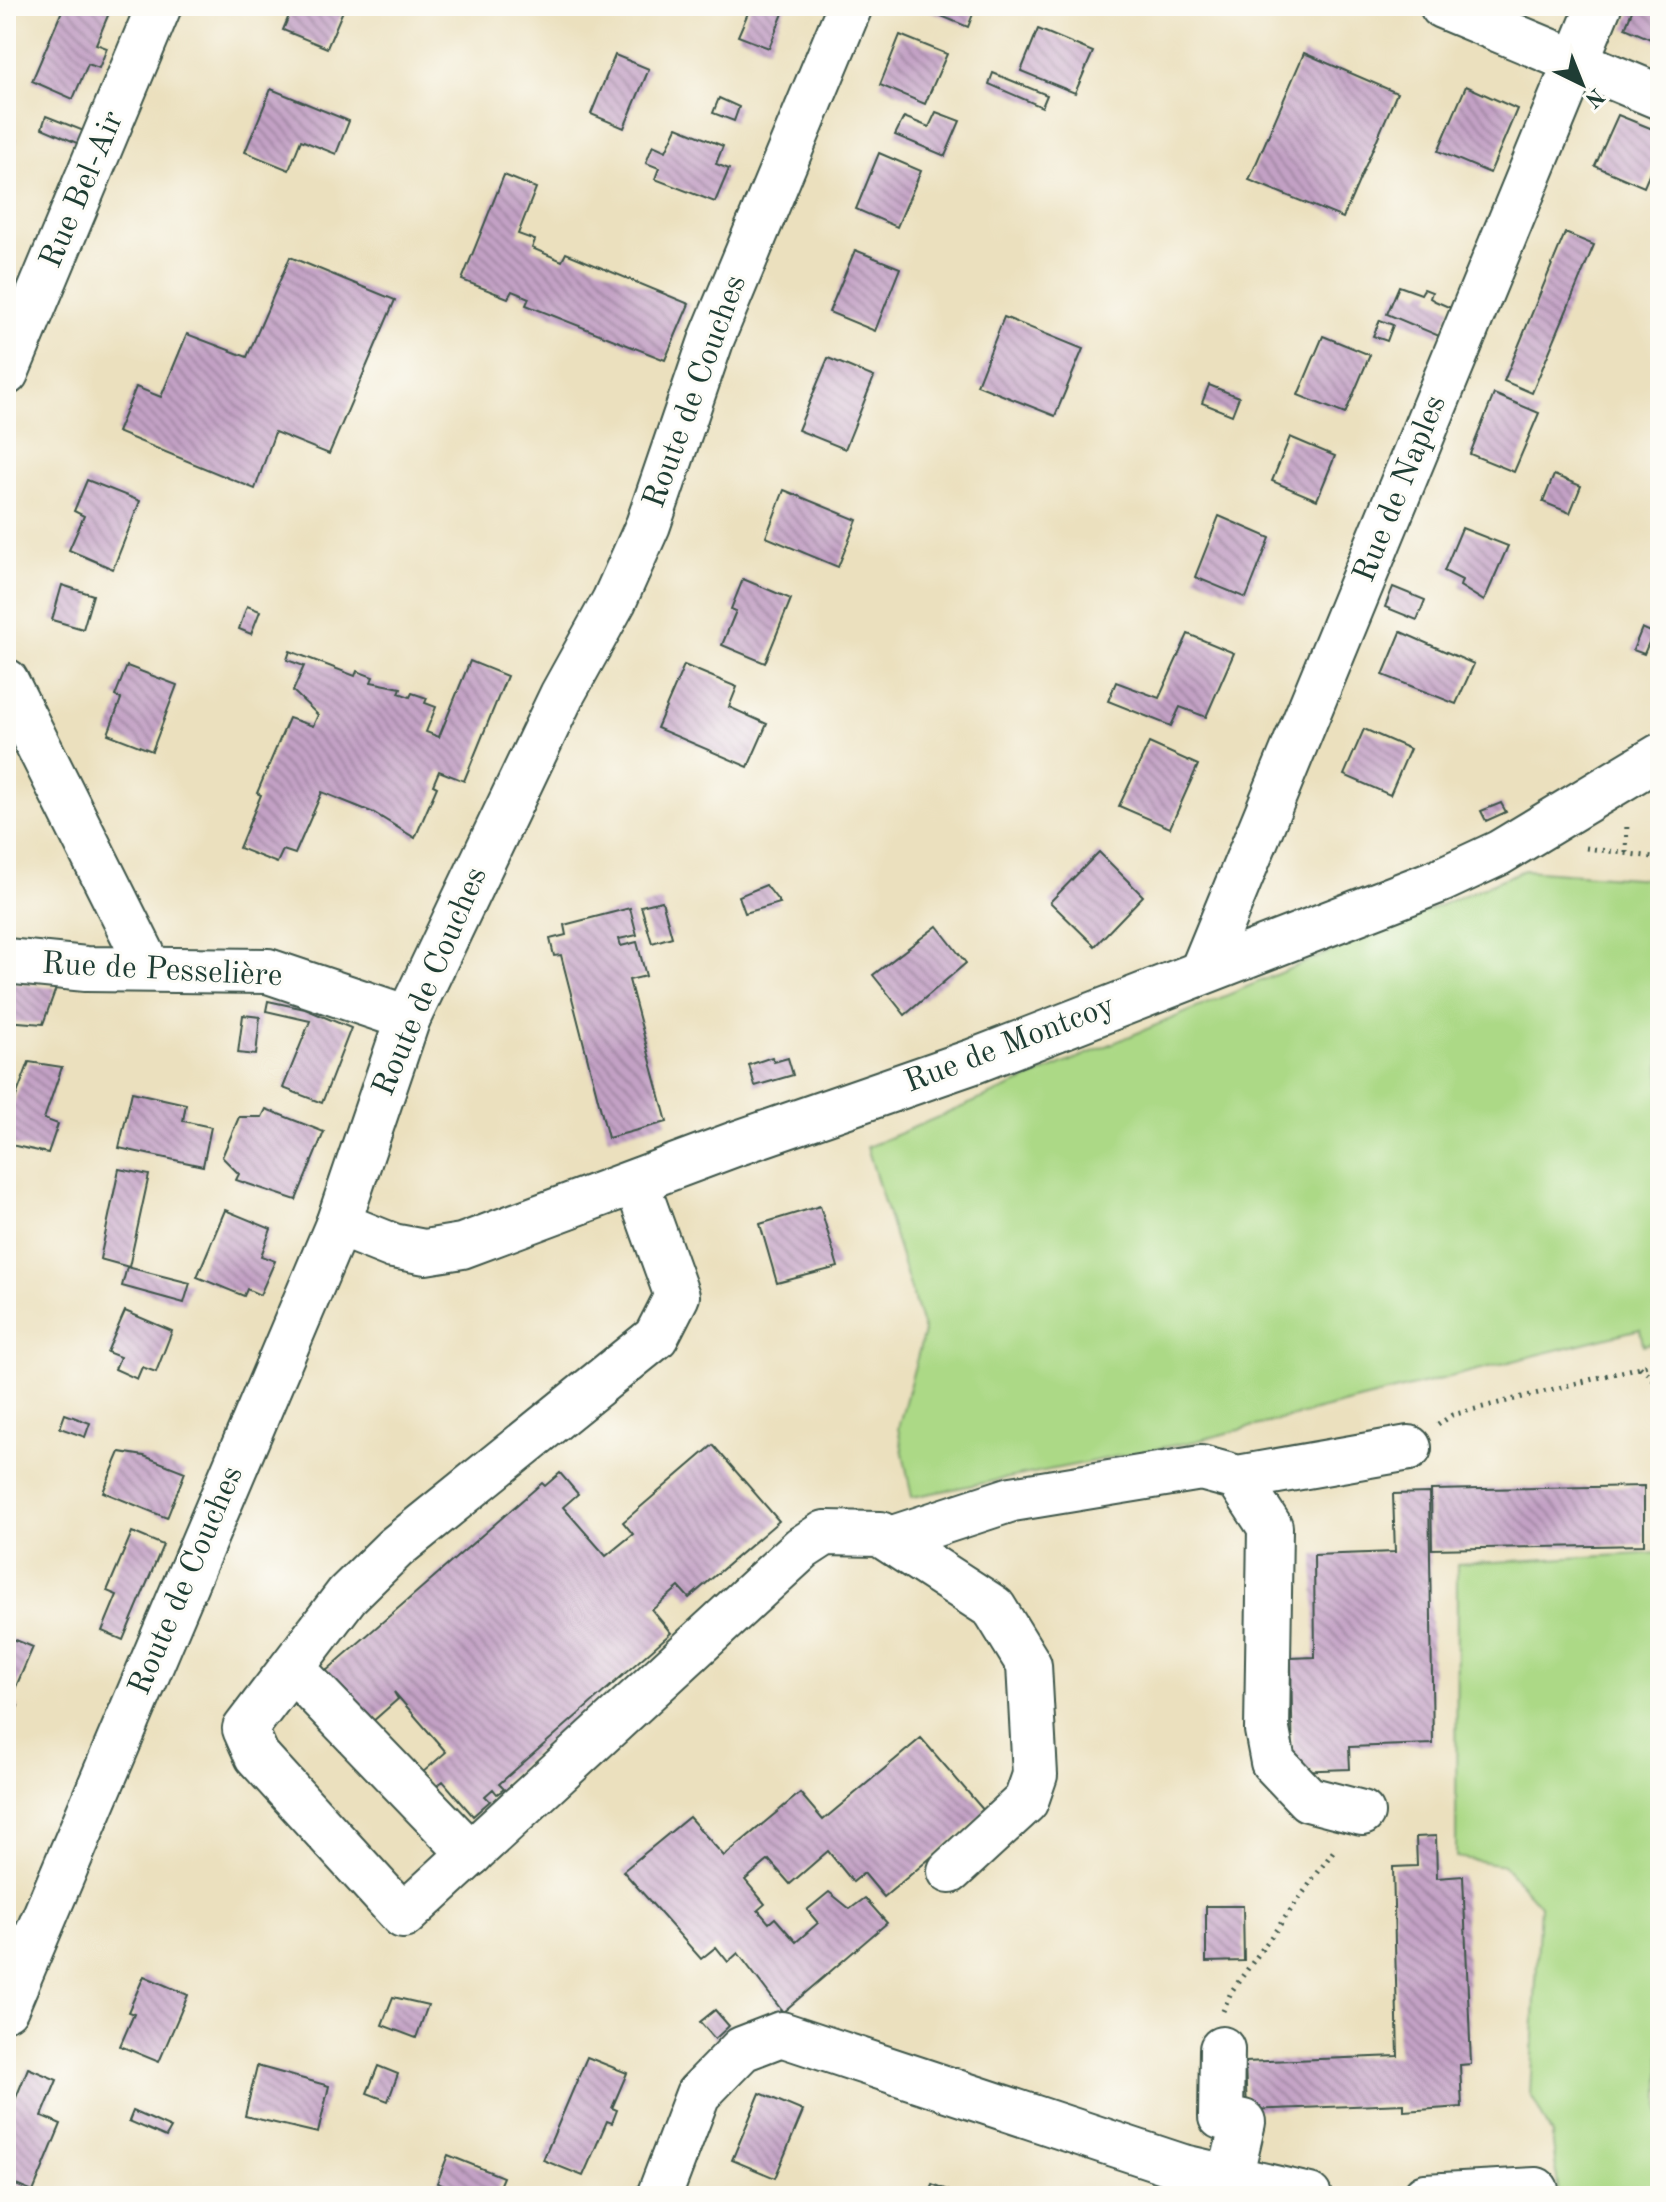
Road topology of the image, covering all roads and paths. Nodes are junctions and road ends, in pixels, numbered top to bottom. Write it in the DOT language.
graph roads {
  1 [pos="159,6"];
  2 [pos="850,6"];
  3 [pos="1442,6"];
  4 [pos="1599,6"];
  5 [pos="1576,62"];
  6 [pos="1660,97"];
  7 [pos="6,373"];
  8 [pos="6,681"];
  9 [pos="1660,756"];
  10 [pos="6,961"];
  11 [pos="150,969"];
  12 [pos="1202,971"];
  13 [pos="408,1018"];
  14 [pos="636,1182"];
  15 [pos="338,1224"];
  16 [pos="1660,1362"];
  17 [pos="1639,1366"];
  18 [pos="1660,1385"];
  19 [pos="1409,1448"];
  20 [pos="1238,1478"];
  21 [pos="890,1539"];
  22 [pos="292,1668"];
  23 [pos="1362,1813"];
  24 [pos="471,1854"];
  25 [pos="950,1871"];
  26 [pos="6,2008"];
  27 [pos="1222,2049"];
  28 [pos="1230,2178"];
  29 [pos="1536,2190"];
  30 [pos="659,2196"];
  31 [pos="1309,2196"];
  32 [pos="1425,2196"];
  1 -- 7 [label="street, Rue Bel-Air"];
  2 -- 13 [label="street, Route de Couches"];
  3 -- 5 [label="street"];
  4 -- 5 [label="street, Rue de Naples"];
  5 -- 6 [label="street"];
  5 -- 12 [label="street, Rue de Naples"];
  8 -- 11 [label="street"];
  9 -- 12 [label="street, Rue de Montcoy"];
  10 -- 11 [label="street, Rue de Pesselière"];
  11 -- 13 [label="street, Rue de Pesselière"];
  12 -- 14 [label="street, Rue de Montcoy"];
  13 -- 15 [label="street, Route de Couches"];
  14 -- 15 [label="street, Rue de Montcoy"];
  14 -- 22 [label="street"];
  15 -- 26 [label="street, Route de Couches"];
  16 -- 17 [label="path"];
  17 -- 18 [label="path"];
  17 -- 19 [label="path"];
  19 -- 20 [label="street"];
  20 -- 21 [label="street"];
  20 -- 23 [label="street"];
  21 -- 24 [label="street"];
  21 -- 25 [label="street"];
  22 -- 24 [label="street"];
  22 -- 24 [label="street"];
  23 -- 27 [label="path"];
  27 -- 28 [label="street"];
  28 -- 30 [label="street"];
  28 -- 31 [label="street"];
  29 -- 32 [label="street"];
}
